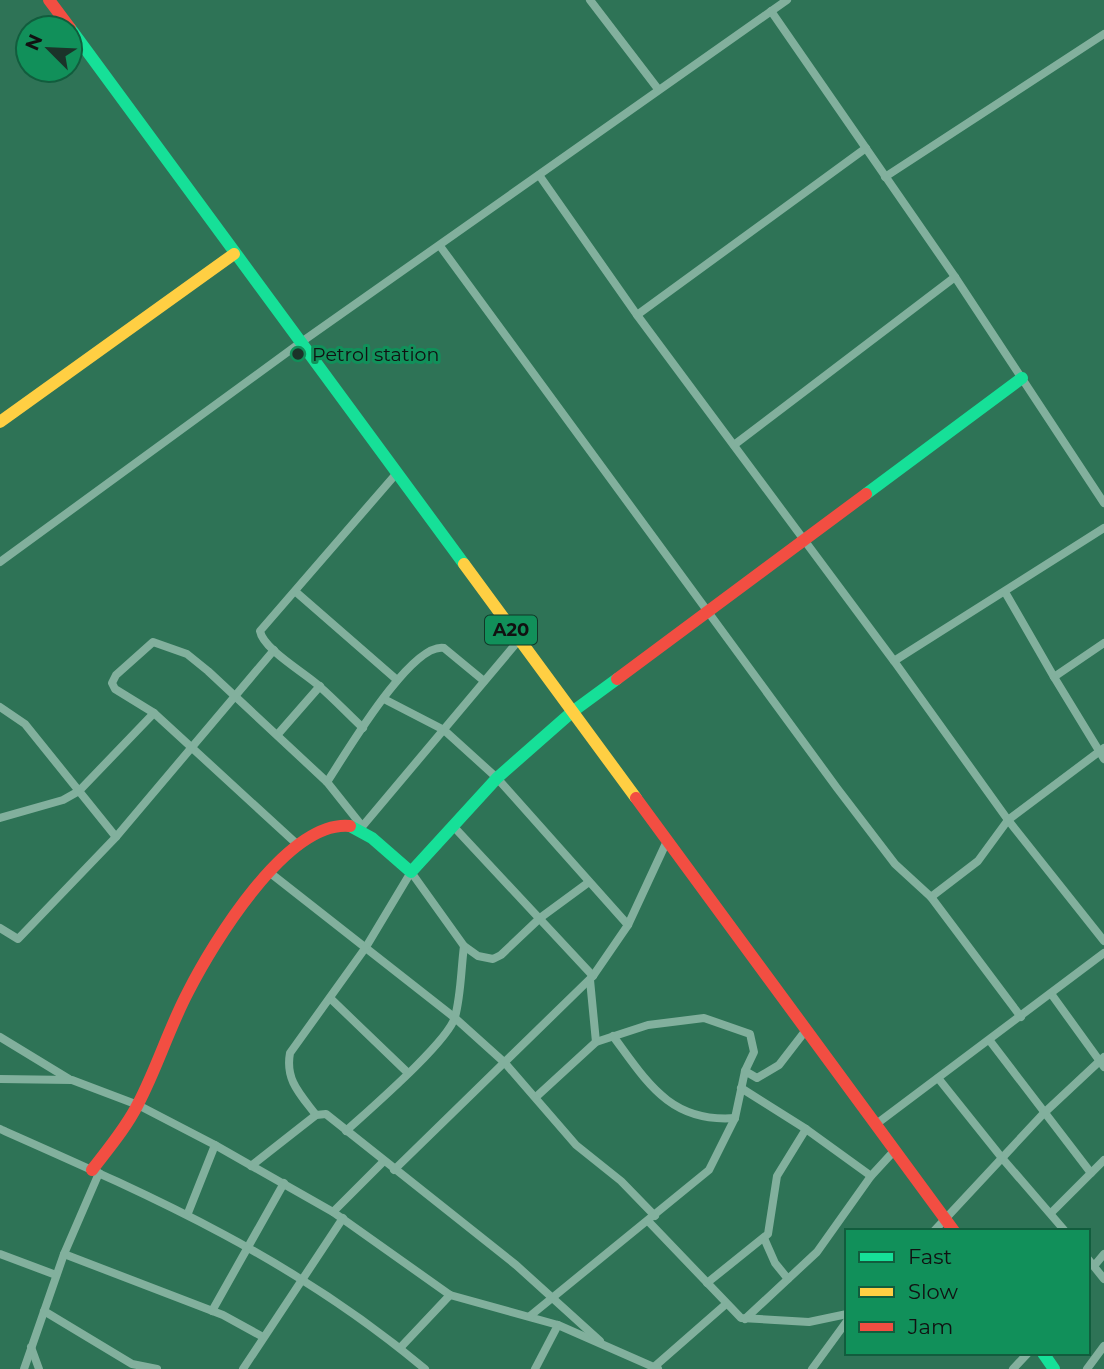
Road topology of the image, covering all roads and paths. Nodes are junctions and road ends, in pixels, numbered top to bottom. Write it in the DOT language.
graph roads {
  1 [pos="590,0"];
  2 [pos="787,0"];
  3 [pos="771,11"];
  4 [pos="1104,34"];
  5 [pos="84,47"];
  6 [pos="658,89"];
  7 [pos="866,148"];
  8 [pos="539,175"];
  9 [pos="885,177"];
  10 [pos="440,246"];
  11 [pos="234,254"];
  12 [pos="955,277"];
  13 [pos="637,315"];
  14 [pos="300,343"];
  15 [pos="1022,378"];
  16 [pos="0,422"];
  17 [pos="734,445"];
  18 [pos="396,474"];
  19 [pos="1104,503"];
  20 [pos="1104,528"];
  21 [pos="804,539"];
  22 [pos="0,562"];
  23 [pos="296,592"];
  24 [pos="1005,592"];
  25 [pos="708,612"];
  26 [pos="519,640"];
  27 [pos="1104,643"];
  28 [pos="274,650"];
  29 [pos="894,662"];
  30 [pos="1054,677"];
  31 [pos="397,680"];
  32 [pos="484,681"];
  33 [pos="320,686"];
  34 [pos="233,697"];
  35 [pos="384,699"];
  36 [pos="0,707"];
  37 [pos="572,712"];
  38 [pos="154,713"];
  39 [pos="363,728"];
  40 [pos="444,730"];
  41 [pos="278,734"];
  42 [pos="191,750"];
  43 [pos="1102,753"];
  44 [pos="498,778"];
  45 [pos="327,782"];
  46 [pos="79,791"];
  47 [pos="0,818"];
  48 [pos="1008,820"];
  49 [pos="454,827"];
  50 [pos="361,828"];
  51 [pos="116,837"];
  52 [pos="667,841"];
  53 [pos="299,846"];
  54 [pos="269,872"];
  55 [pos="411,872"];
  56 [pos="589,882"];
  57 [pos="931,897"];
  58 [pos="540,918"];
  59 [pos="628,925"];
  60 [pos="0,928"];
  61 [pos="1104,941"];
  62 [pos="464,946"];
  63 [pos="366,947"];
  64 [pos="1104,953"];
  65 [pos="591,978"];
  66 [pos="1052,995"];
  67 [pos="331,999"];
  68 [pos="1021,1017"];
  69 [pos="455,1018"];
  70 [pos="806,1030"];
  71 [pos="613,1036"];
  72 [pos="0,1037"];
  73 [pos="990,1041"];
  74 [pos="596,1042"];
  75 [pos="1103,1062"];
  76 [pos="505,1063"];
  77 [pos="745,1071"];
  78 [pos="408,1073"];
  79 [pos="939,1078"];
  80 [pos="0,1079"];
  81 [pos="72,1080"];
  82 [pos="741,1088"];
  83 [pos="536,1097"];
  84 [pos="138,1105"];
  85 [pos="1043,1114"];
  86 [pos="316,1115"];
  87 [pos="734,1118"];
  88 [pos="875,1125"];
  89 [pos="0,1129"];
  90 [pos="806,1129"];
  91 [pos="346,1131"];
  92 [pos="215,1145"];
  93 [pos="894,1151"];
  94 [pos="1002,1158"];
  95 [pos="1104,1160"];
  96 [pos="384,1161"];
  97 [pos="251,1166"];
  98 [pos="394,1170"];
  99 [pos="96,1171"];
  100 [pos="1091,1173"];
  101 [pos="871,1176"];
  102 [pos="284,1184"];
  103 [pos="333,1212"];
  104 [pos="188,1213"];
  105 [pos="1051,1213"];
  106 [pos="343,1218"];
  107 [pos="944,1218"];
  108 [pos="652,1219"];
  109 [pos="936,1229"];
  110 [pos="952,1229"];
  111 [pos="1063,1229"];
  112 [pos="764,1238"];
  113 [pos="250,1245"];
  114 [pos="0,1254"];
  115 [pos="64,1254"];
  116 [pos="1104,1254"];
  117 [pos="1091,1262"];
  118 [pos="56,1275"];
  119 [pos="302,1278"];
  120 [pos="788,1279"];
  121 [pos="1104,1279"];
  122 [pos="707,1283"];
  123 [pos="450,1295"];
  124 [pos="552,1299"];
  125 [pos="726,1304"];
  126 [pos="44,1311"];
  127 [pos="212,1311"];
  128 [pos="845,1314"];
  129 [pos="530,1316"];
  130 [pos="745,1319"];
  131 [pos="845,1324"];
  132 [pos="558,1325"];
  133 [pos="263,1337"];
  134 [pos="605,1346"];
  135 [pos="1104,1346"];
  136 [pos="31,1347"];
  137 [pos="400,1348"];
  138 [pos="1026,1355"];
  139 [pos="656,1368"];
  140 [pos="24,1369"];
  141 [pos="39,1369"];
  142 [pos="157,1369"];
  143 [pos="243,1369"];
  144 [pos="425,1369"];
  145 [pos="535,1369"];
  146 [pos="812,1369"];
  147 [pos="1013,1369"];
  148 [pos="1087,1369"];
  1 -- 6 [label="street"];
  2 -- 3 [label="street"];
  3 -- 6 [label="street"];
  3 -- 7 [label="street"];
  4 -- 9 [label="street"];
  5 -- 11 [label="street, A20"];
  6 -- 8 [label="street"];
  7 -- 9 [label="street"];
  7 -- 13 [label="street"];
  8 -- 10 [label="street"];
  8 -- 13 [label="street"];
  9 -- 12 [label="street"];
  10 -- 14 [label="street"];
  10 -- 25 [label="street"];
  11 -- 14 [label="street, A20"];
  11 -- 16 [label="street"];
  12 -- 15 [label="street"];
  12 -- 17 [label="street"];
  13 -- 17 [label="street"];
  14 -- 18 [label="street, A20"];
  14 -- 22 [label="street"];
  15 -- 19 [label="street"];
  15 -- 21 [label="street"];
  17 -- 21 [label="street"];
  18 -- 23 [label="street"];
  18 -- 26 [label="street, A20"];
  20 -- 24 [label="street"];
  21 -- 25 [label="street"];
  21 -- 29 [label="street"];
  23 -- 28 [label="street"];
  23 -- 31 [label="street"];
  24 -- 29 [label="street"];
  24 -- 30 [label="street"];
  25 -- 37 [label="street"];
  25 -- 57 [label="street"];
  26 -- 32 [label="street"];
  26 -- 37 [label="street, A20"];
  27 -- 30 [label="street"];
  28 -- 33 [label="street"];
  28 -- 34 [label="street"];
  29 -- 48 [label="street"];
  30 -- 43 [label="street"];
  31 -- 32 [label="street"];
  31 -- 35 [label="street"];
  32 -- 40 [label="street"];
  33 -- 39 [label="street"];
  33 -- 41 [label="street"];
  34 -- 38 [label="street"];
  34 -- 41 [label="street"];
  34 -- 42 [label="street"];
  35 -- 39 [label="street"];
  35 -- 40 [label="street"];
  36 -- 46 [label="street"];
  37 -- 44 [label="street"];
  37 -- 52 [label="street, A20"];
  38 -- 42 [label="street"];
  38 -- 46 [label="street"];
  39 -- 45 [label="street"];
  40 -- 44 [label="street"];
  40 -- 50 [label="street"];
  41 -- 45 [label="street"];
  42 -- 51 [label="street"];
  42 -- 53 [label="street"];
  43 -- 48 [label="street"];
  44 -- 49 [label="street"];
  44 -- 56 [label="street"];
  45 -- 50 [label="street"];
  46 -- 47 [label="street"];
  46 -- 51 [label="street"];
  48 -- 57 [label="street"];
  48 -- 61 [label="street"];
  49 -- 55 [label="street"];
  49 -- 58 [label="street"];
  50 -- 53 [label="street"];
  50 -- 55 [label="street"];
  51 -- 60 [label="street"];
  52 -- 59 [label="street"];
  52 -- 70 [label="street, A20"];
  53 -- 54 [label="street"];
  54 -- 63 [label="street"];
  54 -- 84 [label="street"];
  55 -- 62 [label="street"];
  55 -- 63 [label="street"];
  56 -- 58 [label="street"];
  56 -- 59 [label="street"];
  57 -- 68 [label="street"];
  58 -- 62 [label="street"];
  58 -- 65 [label="street"];
  59 -- 65 [label="street"];
  62 -- 69 [label="street"];
  63 -- 67 [label="street"];
  63 -- 69 [label="street"];
  64 -- 66 [label="street"];
  65 -- 74 [label="street"];
  65 -- 76 [label="street"];
  66 -- 68 [label="street"];
  66 -- 75 [label="street"];
  67 -- 78 [label="street"];
  67 -- 86 [label="street"];
  68 -- 73 [label="street"];
  69 -- 76 [label="street"];
  69 -- 78 [label="street"];
  70 -- 77 [label="street"];
  70 -- 88 [label="street, A20"];
  71 -- 74 [label="street"];
  71 -- 77 [label="street"];
  71 -- 87 [label="street"];
  72 -- 81 [label="street"];
  73 -- 79 [label="street"];
  73 -- 85 [label="street"];
  74 -- 83 [label="street"];
  75 -- 85 [label="street"];
  76 -- 83 [label="street"];
  76 -- 98 [label="street"];
  77 -- 82 [label="street"];
  78 -- 91 [label="street"];
  79 -- 88 [label="street"];
  79 -- 94 [label="street"];
  80 -- 81 [label="street"];
  81 -- 84 [label="street"];
  82 -- 87 [label="street"];
  82 -- 90 [label="street"];
  83 -- 108 [label="street"];
  84 -- 92 [label="street"];
  84 -- 99 [label="street"];
  85 -- 94 [label="street"];
  85 -- 100 [label="street"];
  86 -- 91 [label="street"];
  86 -- 97 [label="street"];
  87 -- 108 [label="street"];
  88 -- 93 [label="street, A20"];
  89 -- 99 [label="street"];
  90 -- 101 [label="street"];
  90 -- 112 [label="street"];
  91 -- 96 [label="street"];
  92 -- 97 [label="street"];
  92 -- 104 [label="street"];
  93 -- 101 [label="street"];
  93 -- 107 [label="street, A20"];
  94 -- 105 [label="street"];
  94 -- 107 [label="street"];
  95 -- 100 [label="street"];
  96 -- 98 [label="street"];
  96 -- 103 [label="street"];
  97 -- 102 [label="street"];
  98 -- 124 [label="street"];
  99 -- 104 [label="street"];
  99 -- 115 [label="street"];
  100 -- 105 [label="street"];
  101 -- 120 [label="street"];
  102 -- 103 [label="street"];
  102 -- 113 [label="street"];
  103 -- 106 [label="street"];
  104 -- 113 [label="street"];
  105 -- 111 [label="street"];
  106 -- 119 [label="street"];
  106 -- 123 [label="street"];
  107 -- 109 [label="street"];
  107 -- 110 [label="street, A20"];
  108 -- 122 [label="street"];
  108 -- 124 [label="street"];
  112 -- 120 [label="street"];
  112 -- 122 [label="street"];
  113 -- 119 [label="street"];
  113 -- 127 [label="street"];
  114 -- 118 [label="street"];
  115 -- 118 [label="street"];
  115 -- 127 [label="street"];
  116 -- 117 [label="street"];
  117 -- 121 [label="street"];
  118 -- 126 [label="street"];
  119 -- 133 [label="street"];
  119 -- 137 [label="street"];
  120 -- 130 [label="street"];
  122 -- 125 [label="street"];
  123 -- 129 [label="street"];
  123 -- 137 [label="street"];
  124 -- 129 [label="street"];
  124 -- 134 [label="street"];
  125 -- 130 [label="street"];
  125 -- 139 [label="street"];
  126 -- 136 [label="street"];
  126 -- 142 [label="street"];
  127 -- 133 [label="street"];
  128 -- 130 [label="street"];
  129 -- 132 [label="street"];
  131 -- 146 [label="street"];
  132 -- 134 [label="street"];
  132 -- 145 [label="street"];
  133 -- 143 [label="street"];
  134 -- 139 [label="street"];
  135 -- 148 [label="street"];
  136 -- 140 [label="street"];
  136 -- 141 [label="street"];
  137 -- 144 [label="street"];
  138 -- 147 [label="street"];
}
